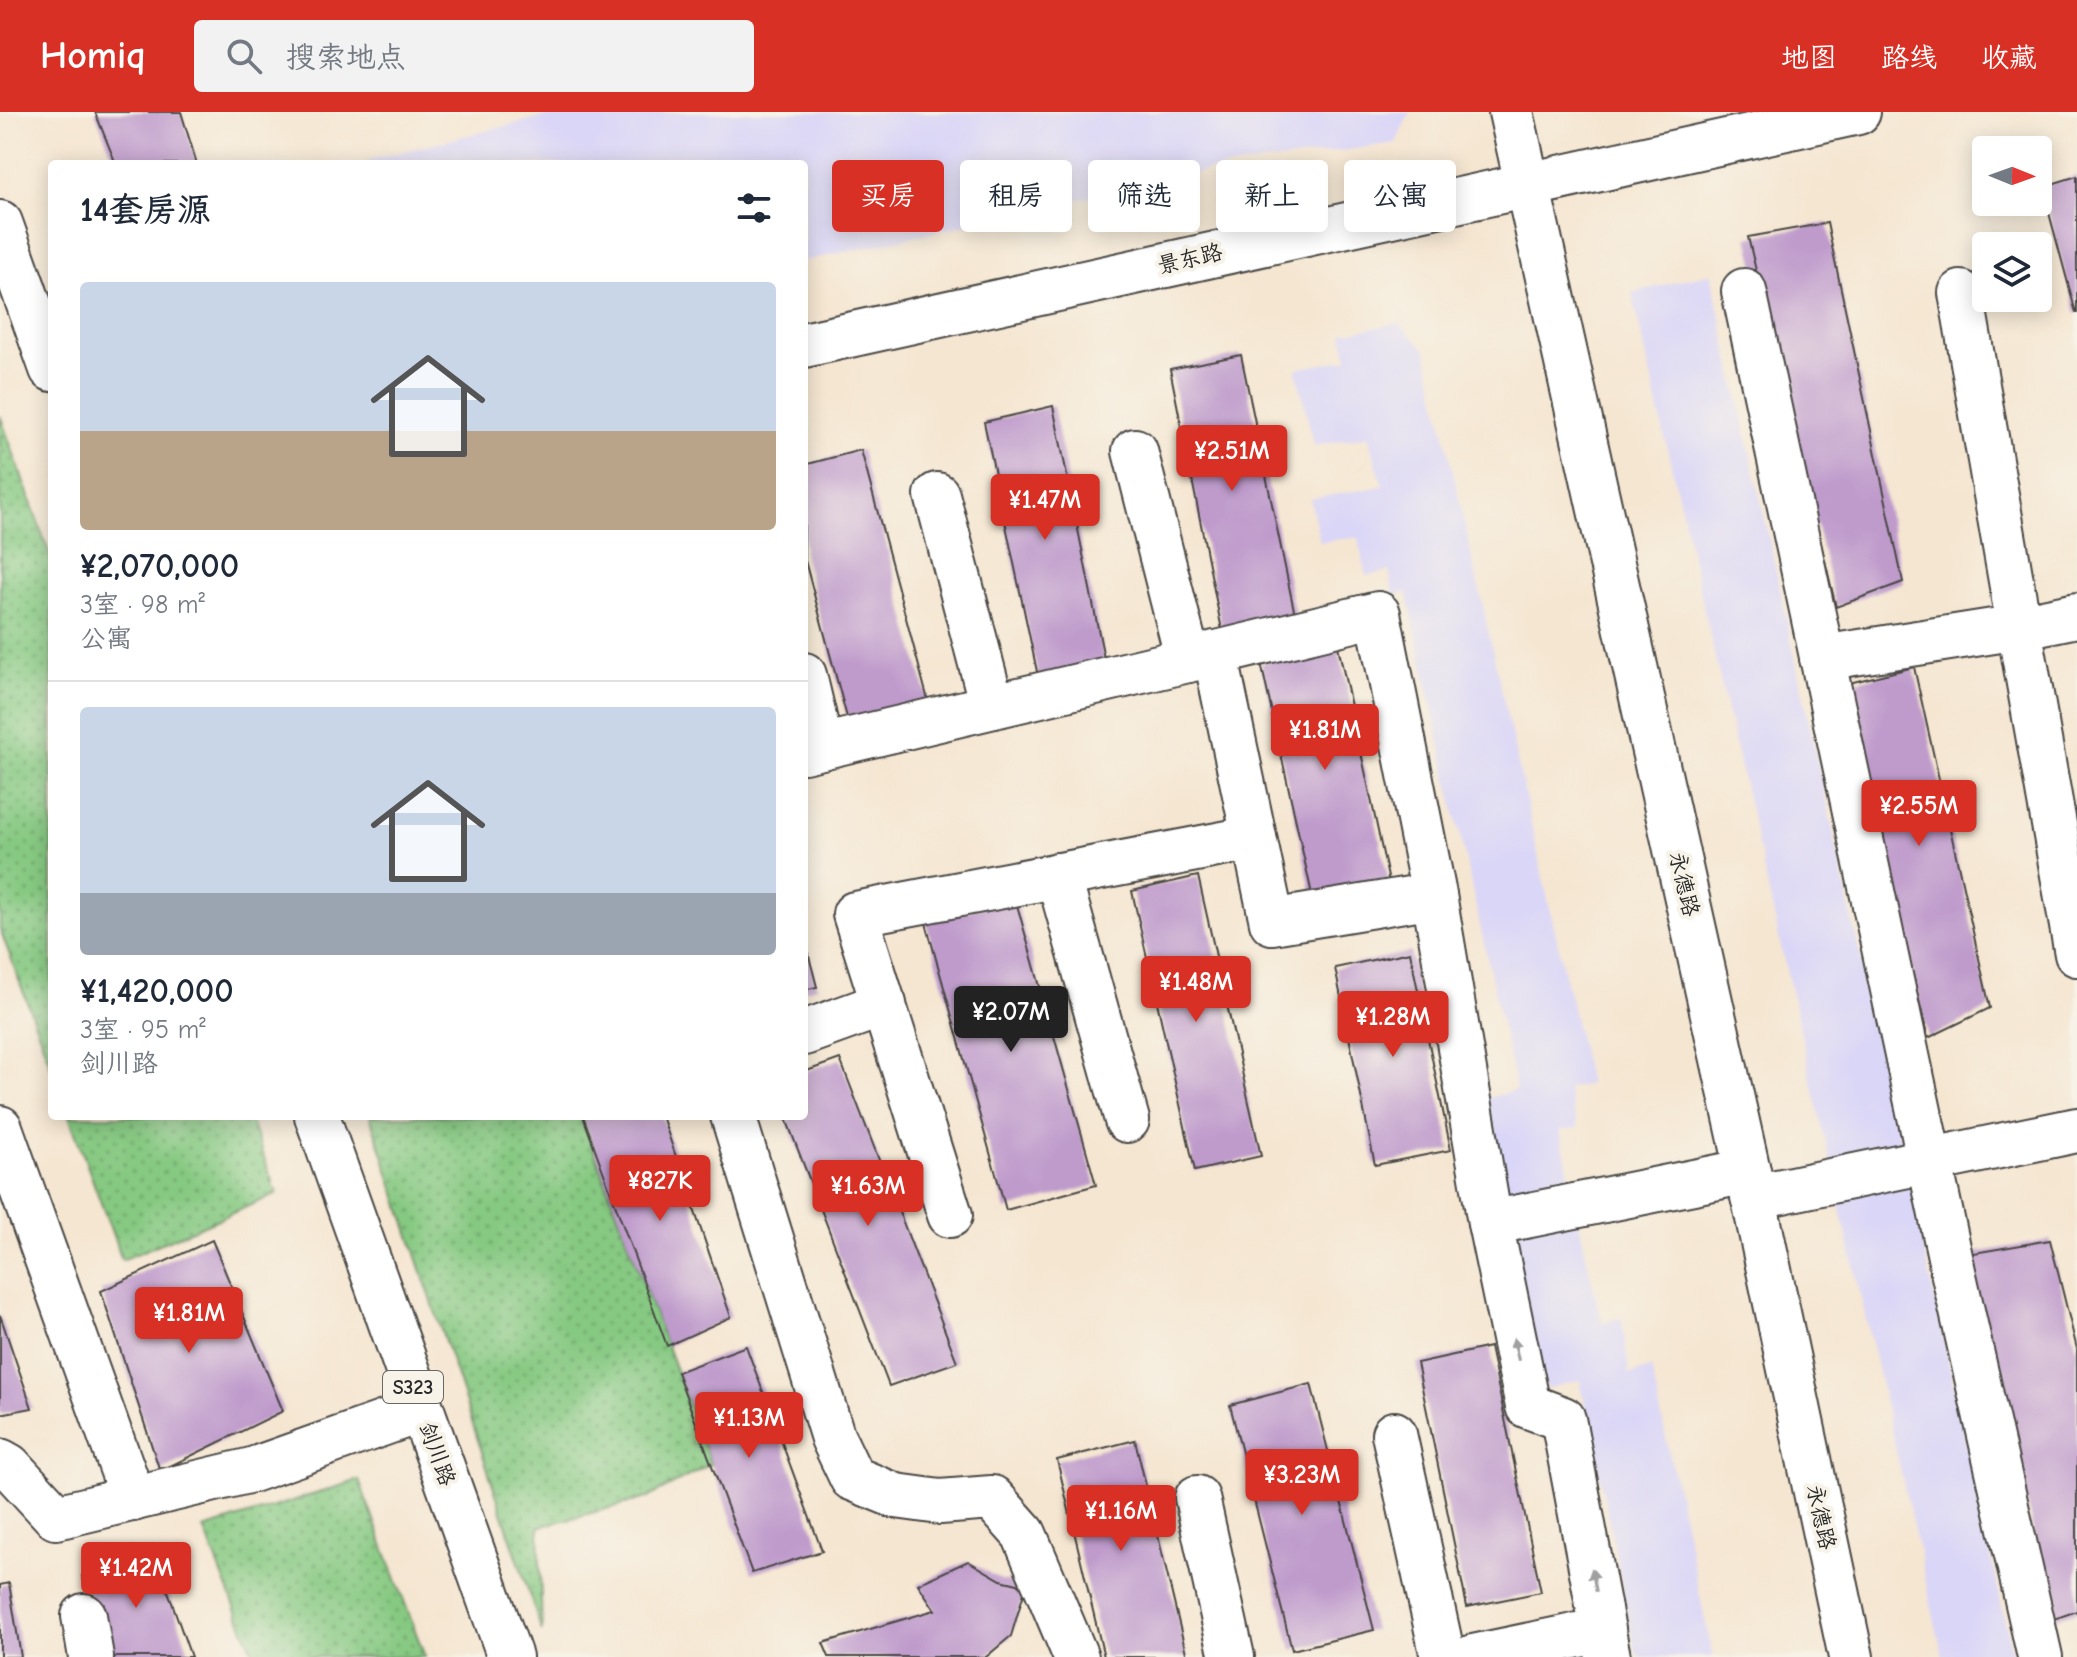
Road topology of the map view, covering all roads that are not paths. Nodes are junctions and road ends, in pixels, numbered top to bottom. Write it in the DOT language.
graph roads {
  1 [pos="1511,112"];
  2 [pos="1858,112"];
  3 [pos="1526,184"];
  4 [pos="0,223"];
  5 [pos="1744,291"];
  6 [pos="1961,293"];
  7 [pos="808,344"];
  8 [pos="48,358"];
  9 [pos="1135,451"];
  10 [pos="937,495"];
  11 [pos="2077,615"];
  12 [pos="2019,627"];
  13 [pos="1201,656"];
  14 [pos="1822,658"];
  15 [pos="992,706"];
  16 [pos="808,708"];
  17 [pos="813,749"];
  18 [pos="1254,838"];
  19 [pos="1058,875"];
  20 [pos="1434,895"];
  21 [pos="2077,954"];
  22 [pos="884,1004"];
  23 [pos="808,1032"];
  24 [pos="318,1120"];
  25 [pos="734,1120"];
  26 [pos="1127,1120"];
  27 [pos="0,1128"];
  28 [pos="2077,1130"];
  29 [pos="1930,1160"];
  30 [pos="1751,1184"];
  31 [pos="950,1215"];
  32 [pos="1490,1223"];
  33 [pos="421,1410"];
  34 [pos="1394,1434"];
  35 [pos="0,1461"];
  36 [pos="1197,1498"];
  37 [pos="133,1499"];
  38 [pos="1606,1643"];
  39 [pos="2052,1653"];
  40 [pos="510,1657"];
  41 [pos="1076,1657"];
  42 [pos="1232,1657"];
  43 [pos="1443,1657"];
  44 [pos="1473,1657"];
  45 [pos="1851,1657"];
  1 -- 3 [label="street, 永德路"];
  2 -- 3 [label="street, 景东路"];
  3 -- 7 [label="street, 景东路"];
  3 -- 30 [label="street, 永德路"];
  4 -- 8 [label="street"];
  5 -- 14 [label="street"];
  6 -- 12 [label="street"];
  9 -- 13 [label="street"];
  10 -- 15 [label="street"];
  11 -- 12 [label="street"];
  12 -- 14 [label="street"];
  12 -- 21 [label="street"];
  13 -- 15 [label="street"];
  13 -- 18 [label="street"];
  13 -- 20 [label="street"];
  14 -- 29 [label="street"];
  15 -- 17 [label="street"];
  16 -- 17 [label="street"];
  18 -- 19 [label="street"];
  18 -- 20 [label="street"];
  19 -- 22 [label="street"];
  19 -- 26 [label="street"];
  20 -- 32 [label="street"];
  22 -- 23 [label="street"];
  22 -- 31 [label="street"];
  24 -- 33 [label="street, 剑川路 / S323"];
  25 -- 41 [label="street"];
  27 -- 37 [label="street"];
  28 -- 29 [label="street"];
  29 -- 30 [label="street"];
  29 -- 39 [label="street"];
  30 -- 32 [label="street"];
  30 -- 45 [label="street, 永德路"];
  38 -- 32 [label="street, one-way"];
  33 -- 37 [label="street"];
  33 -- 40 [label="street, 剑川路 / S323"];
  34 -- 43 [label="street"];
  35 -- 37 [label="street"];
  36 -- 42 [label="street"];
  38 -- 44 [label="street"];
}
